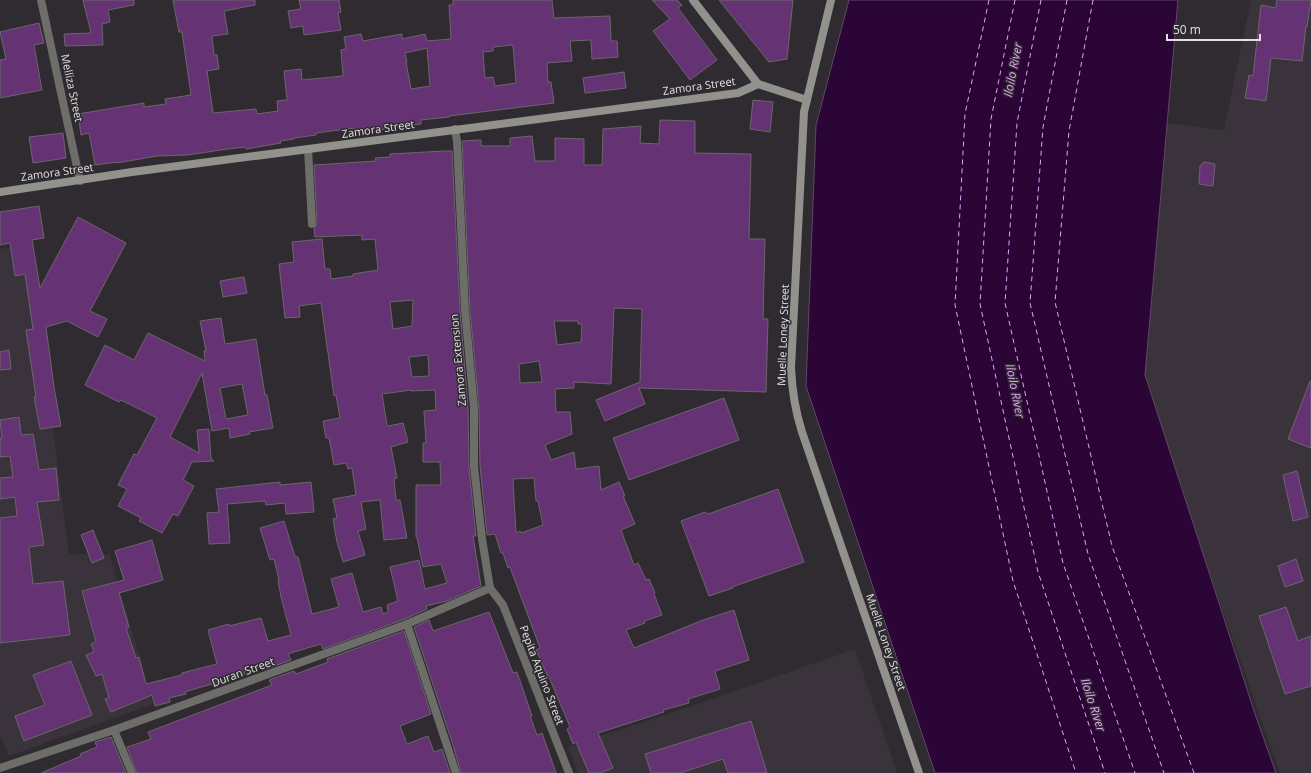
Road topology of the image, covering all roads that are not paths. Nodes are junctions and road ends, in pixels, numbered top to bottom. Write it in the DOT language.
graph roads {
  1 [pos="41,0"];
  2 [pos="693,0"];
  3 [pos="831,0"];
  4 [pos="758,84"];
  5 [pos="807,100"];
  6 [pos="455,129"];
  7 [pos="308,150"];
  8 [pos="80,181"];
  9 [pos="0,192"];
  10 [pos="312,224"];
  11 [pos="490,588"];
  12 [pos="407,624"];
  13 [pos="114,730"];
  14 [pos="0,768"];
  15 [pos="132,773"];
  16 [pos="456,773"];
  17 [pos="569,773"];
  18 [pos="919,773"];
  1 -- 8 [label="street, Melliza Street"];
  2 -- 4 [label="street"];
  3 -- 5 [label="street, Muelle Loney Street"];
  4 -- 5 [label="street"];
  4 -- 6 [label="street, Zamora Street"];
  5 -- 18 [label="street, Muelle Loney Street"];
  6 -- 7 [label="street, Zamora Street"];
  6 -- 11 [label="street, Zamora Extension"];
  7 -- 8 [label="street, Zamora Street"];
  7 -- 10 [label="street"];
  8 -- 9 [label="street, Zamora Street"];
  11 -- 12 [label="street, Duran Street"];
  11 -- 17 [label="street, Pepita Aquino Street"];
  12 -- 13 [label="street, Duran Street"];
  12 -- 16 [label="street"];
  13 -- 14 [label="street, Duran Street"];
  13 -- 15 [label="street"];
}
